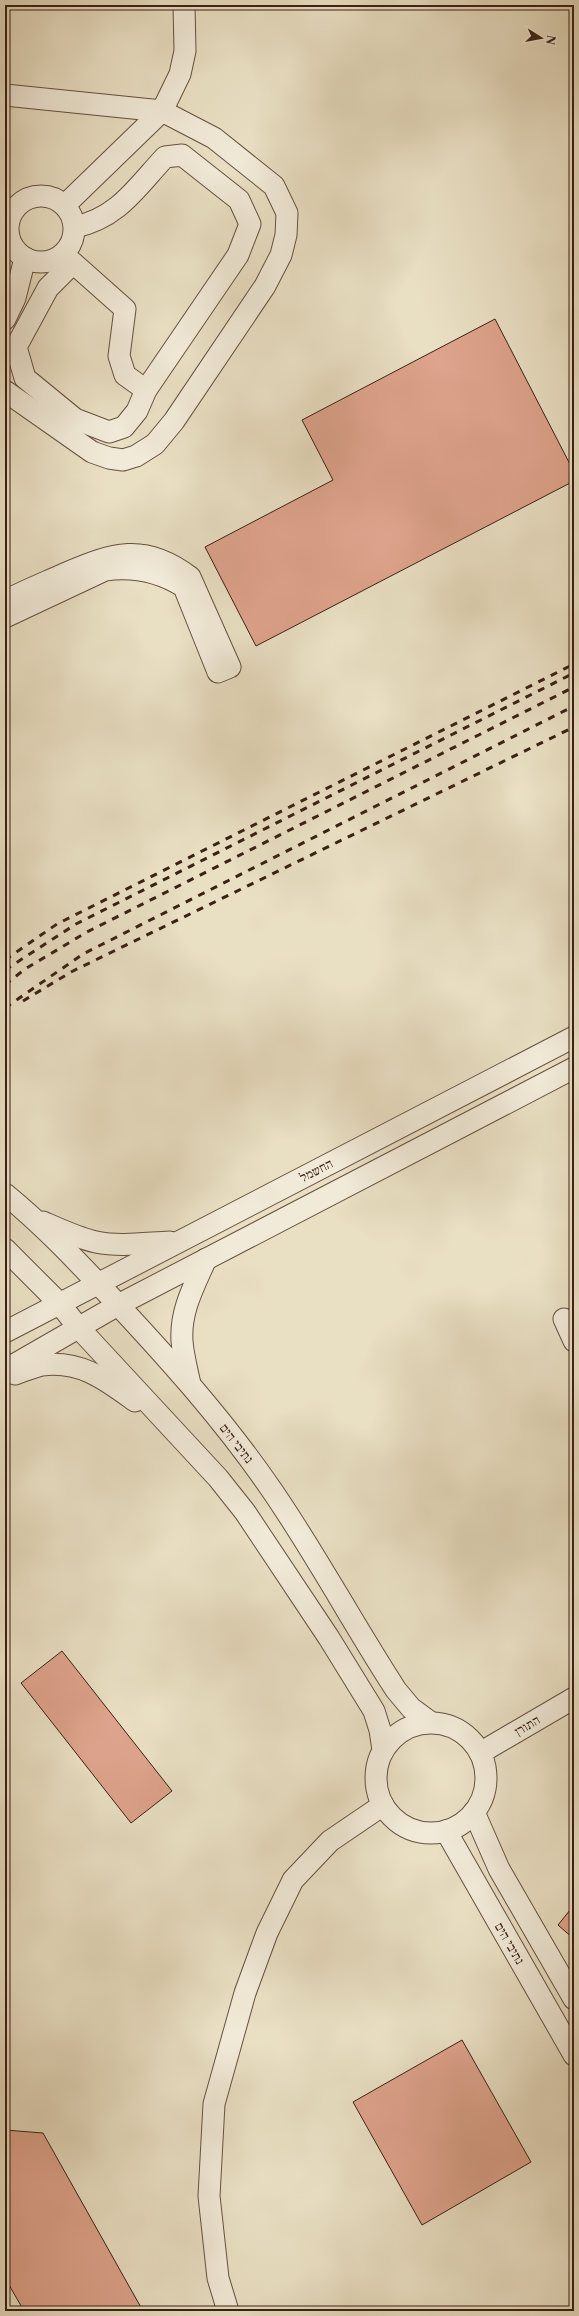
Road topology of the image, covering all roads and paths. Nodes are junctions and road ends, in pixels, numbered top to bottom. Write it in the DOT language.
graph roads {
  1 [pos="184,5"];
  2 [pos="14,96"];
  3 [pos="162,111"];
  4 [pos="65,205"];
  5 [pos="75,227"];
  6 [pos="14,249"];
  7 [pos="68,259"];
  8 [pos="5,318"];
  9 [pos="8,390"];
  10 [pos="146,390"];
  11 [pos="5,601"];
  12 [pos="5,617"];
  13 [pos="574,1037"];
  14 [pos="574,1068"];
  15 [pos="5,1194"];
  16 [pos="34,1218"];
  17 [pos="177,1242"];
  18 [pos="5,1249"];
  19 [pos="206,1259"];
  20 [pos="97,1283"];
  21 [pos="59,1304"];
  22 [pos="118,1306"];
  23 [pos="564,1319"];
  24 [pos="78,1328"];
  25 [pos="5,1332"];
  26 [pos="574,1341"];
  27 [pos="5,1370"];
  28 [pos="5,1377"];
  29 [pos="190,1384"];
  30 [pos="174,1431"];
  31 [pos="574,1698"];
  32 [pos="430,1722"];
  33 [pos="383,1750"];
  34 [pos="480,1753"];
  35 [pos="383,1805"];
  36 [pos="474,1812"];
  37 [pos="446,1831"];
  38 [pos="574,2000"];
  39 [pos="574,2055"];
  40 [pos="228,2311"];
  1 -- 3 [label="street"];
  2 -- 3 [label="street"];
  3 -- 4 [label="street"];
  3 -- 9 [label="street"];
  4 -- 5 [label="street"];
  4 -- 6 [label="street"];
  5 -- 7 [label="street"];
  5 -- 10 [label="street"];
  6 -- 7 [label="street"];
  6 -- 8 [label="street"];
  7 -- 10 [label="street"];
  7 -- 10 [label="street"];
  11 -- 12 [label="street"];
  13 -- 17 [label="street, החשמל"];
  14 -- 19 [label="street"];
  15 -- 16 [label="street, נתיבי הים"];
  16 -- 17 [label="street"];
  16 -- 20 [label="street, נתיבי הים"];
  17 -- 20 [label="street, החשמל"];
  18 -- 21 [label="street"];
  19 -- 22 [label="street"];
  19 -- 29 [label="street"];
  20 -- 21 [label="street, החשמל"];
  20 -- 22 [label="street, נתיבי הים"];
  21 -- 24 [label="street"];
  21 -- 25 [label="street, החשמל"];
  22 -- 24 [label="street"];
  22 -- 29 [label="street, נתיבי הים"];
  23 -- 26 [label="street"];
  24 -- 27 [label="street"];
  24 -- 30 [label="street"];
  28 -- 30 [label="street"];
  29 -- 32 [label="street, נתיבי הים"];
  30 -- 33 [label="street"];
  31 -- 34 [label="street, התורן"];
  32 -- 33 [label="street"];
  32 -- 34 [label="street"];
  33 -- 35 [label="street"];
  34 -- 36 [label="street"];
  35 -- 37 [label="street"];
  35 -- 40 [label="street"];
  36 -- 37 [label="street"];
  36 -- 38 [label="street, נתיבי הים"];
  37 -- 39 [label="street, נתיבי הים"];
}
